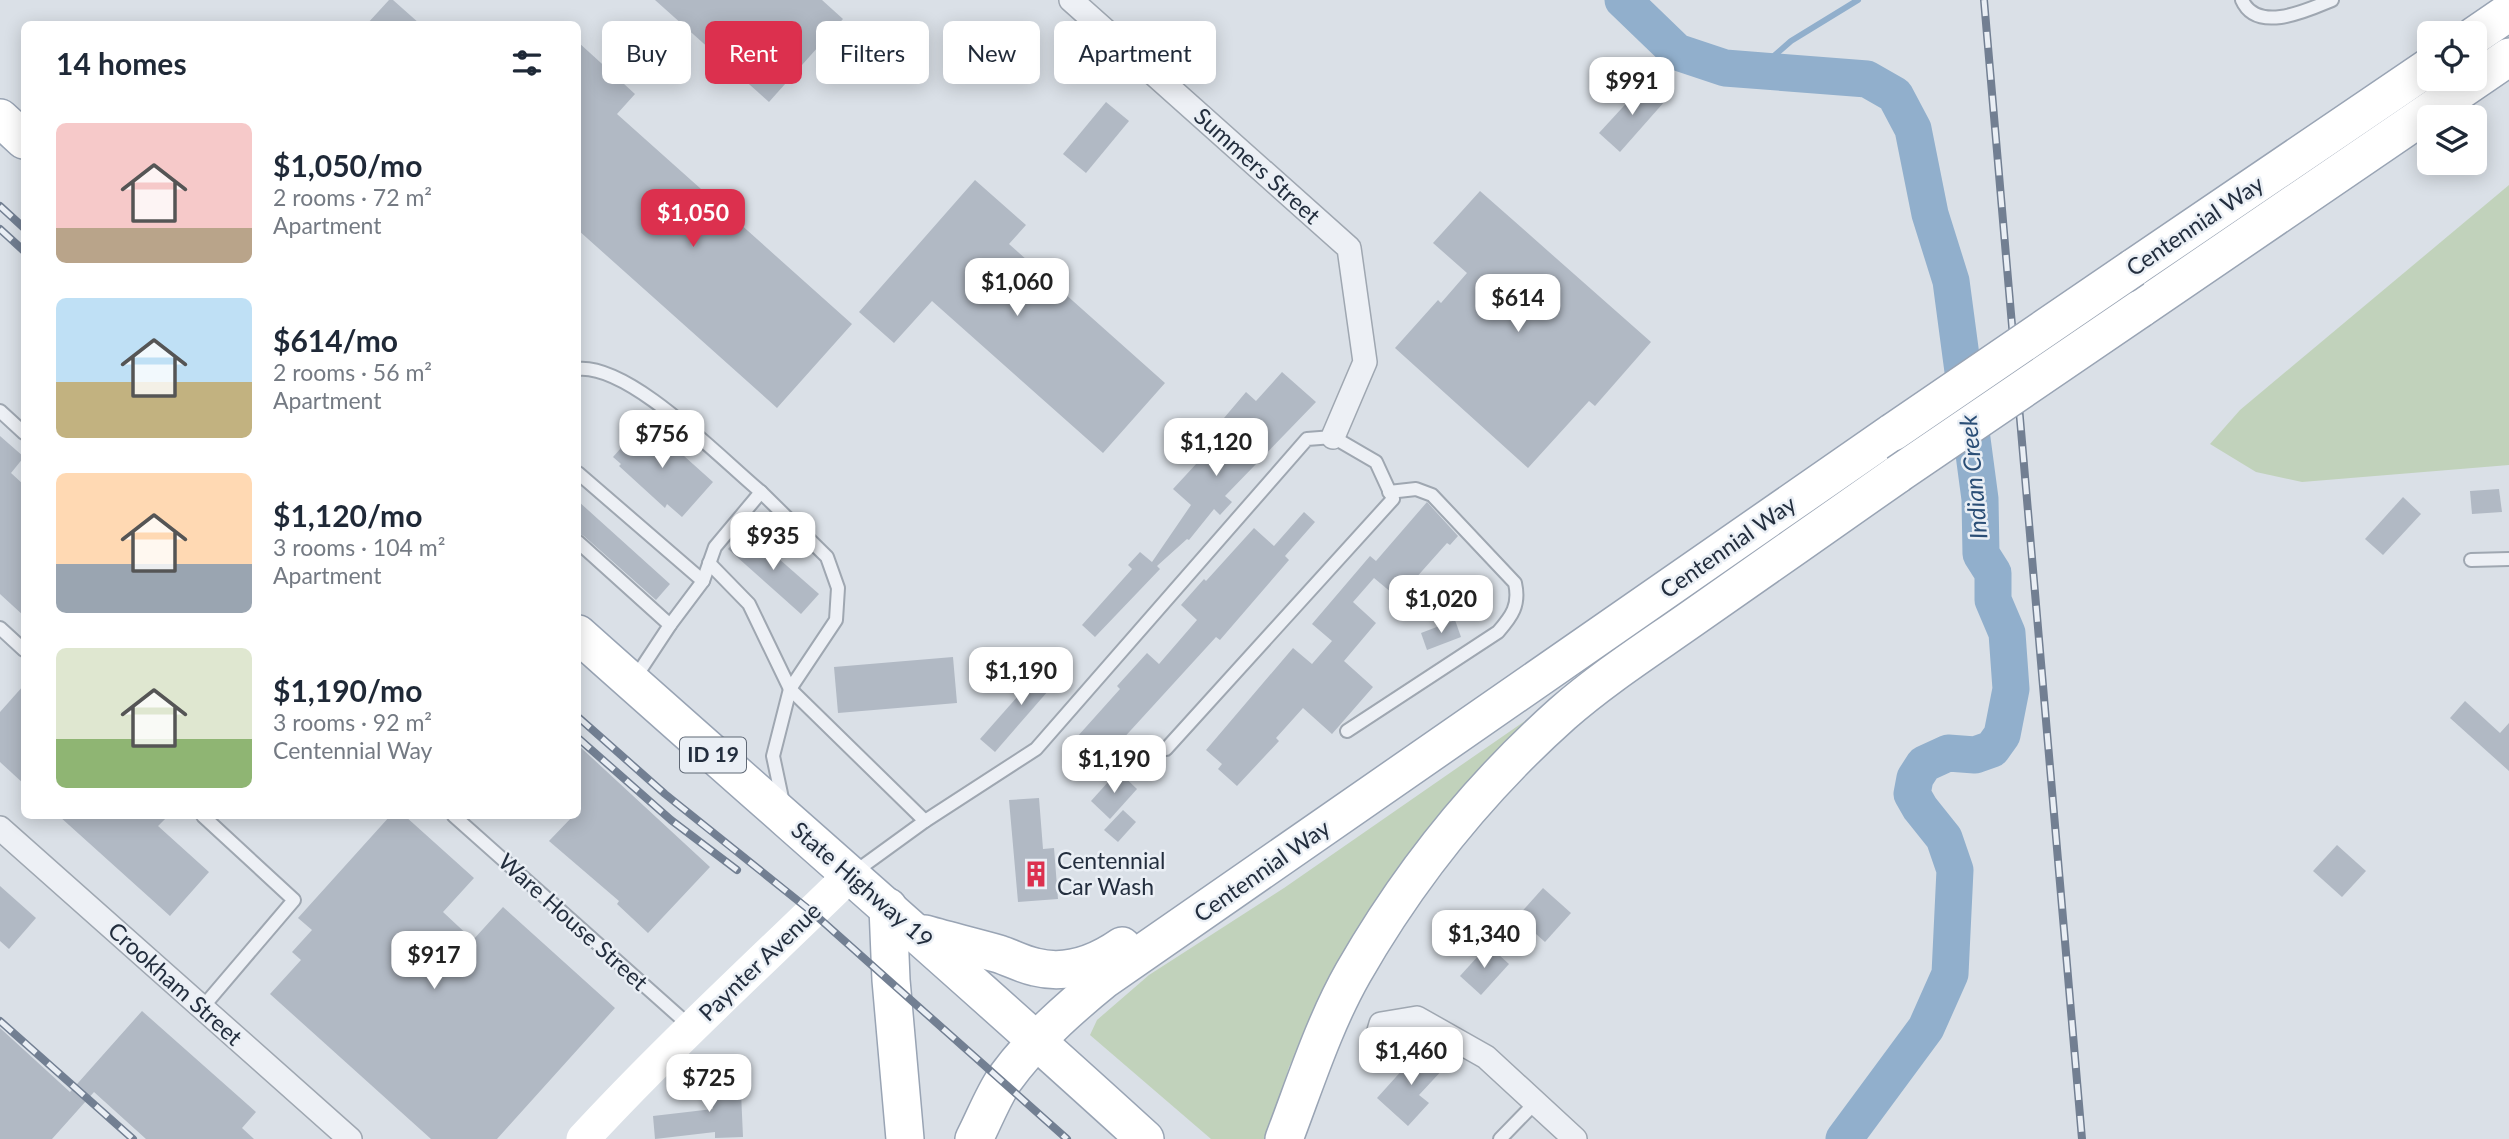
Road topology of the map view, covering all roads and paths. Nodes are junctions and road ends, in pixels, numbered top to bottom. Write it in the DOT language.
graph roads {
  1 [pos="1071,0"];
  2 [pos="2242,0"];
  3 [pos="2332,0"];
  4 [pos="2509,12"];
  5 [pos="2487,27"];
  6 [pos="2509,57"];
  7 [pos="2417,75"];
  8 [pos="0,118"];
  9 [pos="21,137"];
  10 [pos="581,369"];
  11 [pos="0,411"];
  12 [pos="21,430"];
  13 [pos="1333,437"];
  14 [pos="581,475"];
  15 [pos="761,492"];
  16 [pos="1389,492"];
  17 [pos="581,545"];
  18 [pos="2509,559"];
  19 [pos="2471,560"];
  20 [pos="709,563"];
  21 [pos="703,581"];
  22 [pos="670,625"];
  23 [pos="0,628"];
  24 [pos="581,637"];
  25 [pos="21,647"];
  26 [pos="632,682"];
  27 [pos="790,689"];
  28 [pos="1347,731"];
  29 [pos="1452,740"];
  30 [pos="1166,749"];
  31 [pos="206,819"];
  32 [pos="457,819"];
  33 [pos="786,820"];
  34 [pos="925,821"];
  35 [pos="0,828"];
  36 [pos="849,876"];
  37 [pos="888,906"];
  38 [pos="917,932"];
  39 [pos="202,1008"];
  40 [pos="691,1028"];
  41 [pos="1037,1040"];
  42 [pos="1374,1048"];
  43 [pos="1535,1103"];
  44 [pos="350,1139"];
  45 [pos="583,1139"];
  46 [pos="905,1139"];
  47 [pos="974,1139"];
  48 [pos="1145,1139"];
  49 [pos="1284,1139"];
  50 [pos="1500,1139"];
  51 [pos="1575,1139"];
  1 -- 13 [label="street, Summers Street"];
  2 -- 3 [label="lane"];
  4 -- 5 [label="main road"];
  6 -- 49 [label="main road, Centennial Way, bridge"];
  7 -- 29 [label="main road, Centennial Way, bridge"];
  8 -- 9 [label="main road"];
  10 -- 15 [label="lane"];
  11 -- 12 [label="lane"];
  13 -- 16 [label="lane"];
  13 -- 34 [label="lane"];
  14 -- 21 [label="lane"];
  15 -- 20 [label="lane"];
  15 -- 27 [label="lane"];
  16 -- 28 [label="lane"];
  16 -- 30 [label="lane"];
  17 -- 22 [label="lane"];
  18 -- 19 [label="lane"];
  20 -- 21 [label="lane"];
  20 -- 27 [label="lane"];
  21 -- 22 [label="lane"];
  22 -- 26 [label="lane"];
  23 -- 25 [label="lane"];
  24 -- 26 [label="main road, State Highway 19 / ID 19"];
  26 -- 33 [label="main road, State Highway 19 / ID 19"];
  27 -- 33 [label="lane"];
  27 -- 34 [label="lane"];
  29 -- 38 [label="main road"];
  29 -- 41 [label="main road, Centennial Way"];
  31 -- 39 [label="lane"];
  32 -- 40 [label="lane, Ware House Street"];
  33 -- 36 [label="main road, State Highway 19 / ID 19"];
  34 -- 36 [label="lane"];
  35 -- 39 [label="street, Crookham Street"];
  36 -- 37 [label="main road, State Highway 19 / ID 19"];
  36 -- 40 [label="street, Paynter Avenue"];
  37 -- 38 [label="main road, State Highway 19 / ID 19"];
  37 -- 46 [label="main road"];
  38 -- 41 [label="main road, State Highway 19 / ID 19"];
  39 -- 44 [label="street, Crookham Street"];
  40 -- 45 [label="street, Paynter Avenue"];
  41 -- 47 [label="main road, Centennial Way"];
  41 -- 48 [label="main road, State Highway 19 / ID 19"];
  42 -- 43 [label="street"];
  43 -- 50 [label="lane"];
  43 -- 51 [label="street"];
}
